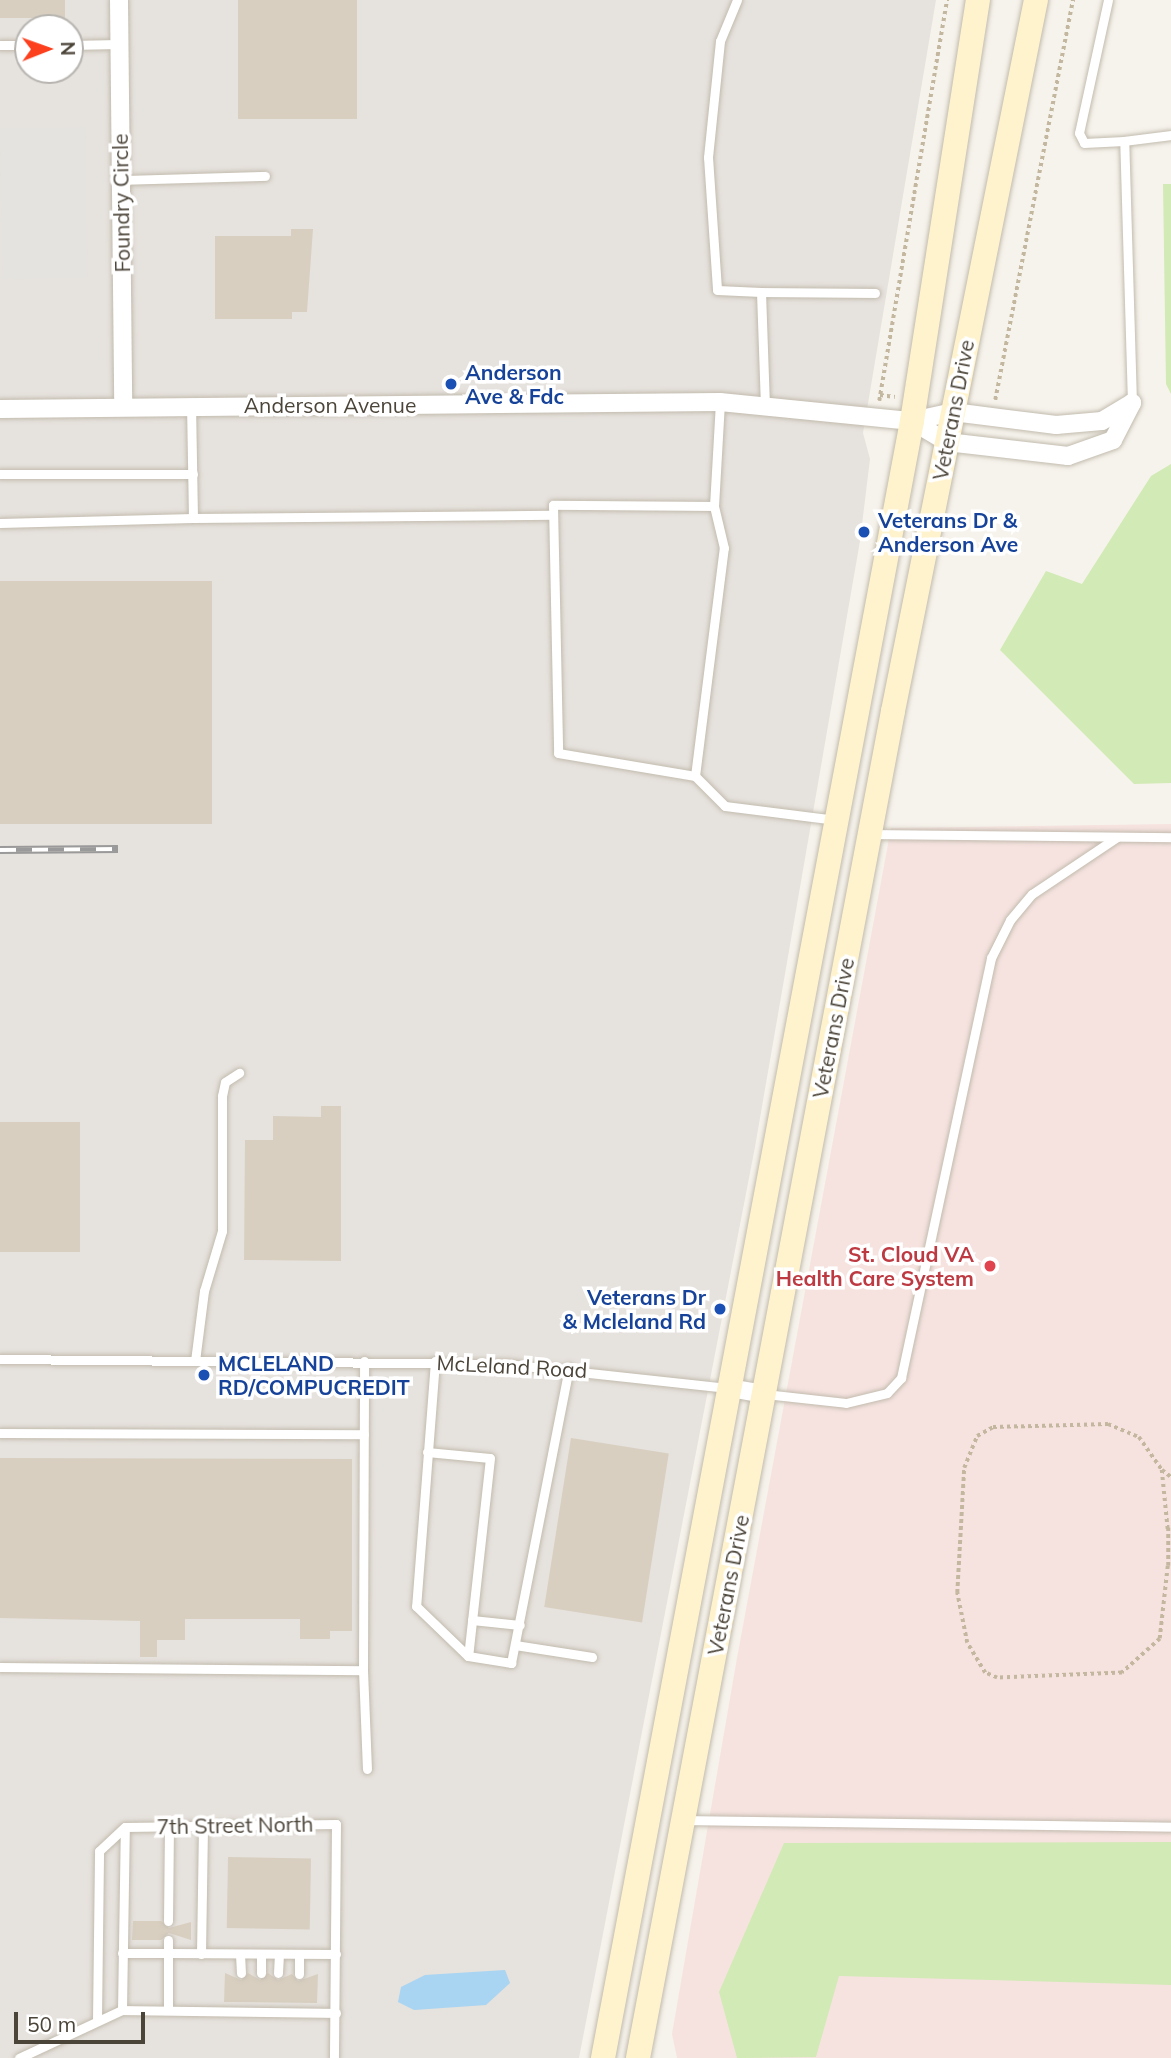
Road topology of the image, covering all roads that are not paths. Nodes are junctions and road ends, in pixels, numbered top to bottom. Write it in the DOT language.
graph roads {
  1 [pos="119,0"];
  2 [pos="737,0"];
  3 [pos="978,0"];
  4 [pos="1036,0"];
  5 [pos="1108,0"];
  6 [pos="119,44"];
  7 [pos="84,45"];
  8 [pos="1171,135"];
  9 [pos="1124,141"];
  10 [pos="265,176"];
  11 [pos="121,180"];
  12 [pos="761,292"];
  13 [pos="875,293"];
  14 [pos="720,402"];
  15 [pos="1132,403"];
  16 [pos="765,404"];
  17 [pos="123,406"];
  18 [pos="191,406"];
  19 [pos="0,409"];
  20 [pos="953,412"];
  21 [pos="912,421"];
  22 [pos="947,442"];
  23 [pos="0,474"];
  24 [pos="193,474"];
  25 [pos="714,506"];
  26 [pos="553,515"];
  27 [pos="193,518"];
  28 [pos="0,523"];
  29 [pos="695,776"];
  30 [pos="838,820"];
  31 [pos="870,833"];
  32 [pos="1117,837"];
  33 [pos="1171,837"];
  34 [pos="239,1073"];
  35 [pos="0,1359"];
  36 [pos="195,1361"];
  37 [pos="364,1361"];
  38 [pos="435,1361"];
  39 [pos="569,1368"];
  40 [pos="730,1388"];
  41 [pos="764,1394"];
  42 [pos="0,1433"];
  43 [pos="364,1434"];
  44 [pos="427,1452"];
  45 [pos="472,1620"];
  46 [pos="520,1625"];
  47 [pos="515,1645"];
  48 [pos="468,1656"];
  49 [pos="592,1657"];
  50 [pos="0,1667"];
  51 [pos="363,1670"];
  52 [pos="367,1769"];
  53 [pos="683,1820"];
  54 [pos="169,1826"];
  55 [pos="203,1826"];
  56 [pos="125,1827"];
  57 [pos="1171,1827"];
  58 [pos="168,1921"];
  59 [pos="168,1940"];
  60 [pos="122,1953"];
  61 [pos="168,1954"];
  62 [pos="201,1954"];
  63 [pos="240,1954"];
  64 [pos="261,1954"];
  65 [pos="279,1954"];
  66 [pos="299,1954"];
  67 [pos="336,1954"];
  68 [pos="241,1973"];
  69 [pos="261,1973"];
  70 [pos="278,1973"];
  71 [pos="299,1974"];
  72 [pos="278,2003"];
  73 [pos="298,2003"];
  74 [pos="122,2010"];
  75 [pos="168,2010"];
  76 [pos="278,2013"];
  77 [pos="298,2013"];
  78 [pos="336,2013"];
  79 [pos="97,2020"];
  80 [pos="19,2058"];
  81 [pos="334,2058"];
  82 [pos="603,2058"];
  83 [pos="638,2058"];
  1 -- 6 [label="street, Foundry Circle"];
  2 -- 12 [label="lane"];
  3 -- 21 [label="main road, Veterans Drive"];
  4 -- 20 [label="main road, Veterans Drive"];
  5 -- 9 [label="lane"];
  6 -- 7 [label="lane"];
  6 -- 11 [label="street, Foundry Circle"];
  8 -- 9 [label="lane"];
  9 -- 15 [label="lane"];
  10 -- 11 [label="lane"];
  11 -- 17 [label="street, Foundry Circle"];
  12 -- 13 [label="lane"];
  12 -- 16 [label="lane"];
  14 -- 16 [label="street, Anderson Avenue"];
  14 -- 18 [label="street, Anderson Avenue"];
  14 -- 25 [label="lane"];
  15 -- 20 [label="street, Anderson Avenue"];
  15 -- 22 [label="street, Anderson Avenue"];
  16 -- 21 [label="street, Anderson Avenue"];
  17 -- 18 [label="street, Anderson Avenue"];
  17 -- 19 [label="street, Anderson Avenue"];
  18 -- 24 [label="lane"];
  20 -- 21 [label="street, Anderson Avenue"];
  20 -- 22 [label="main road, Veterans Drive"];
  21 -- 22 [label="street, Anderson Avenue"];
  21 -- 30 [label="main road, Veterans Drive"];
  22 -- 31 [label="main road, Veterans Drive"];
  23 -- 24 [label="lane"];
  24 -- 27 [label="lane"];
  25 -- 26 [label="lane"];
  25 -- 29 [label="lane"];
  26 -- 27 [label="lane"];
  26 -- 29 [label="lane"];
  27 -- 28 [label="lane"];
  29 -- 30 [label="lane"];
  30 -- 40 [label="main road, Veterans Drive"];
  31 -- 32 [label="lane"];
  31 -- 41 [label="main road, Veterans Drive"];
  32 -- 33 [label="lane"];
  32 -- 41 [label="lane"];
  34 -- 36 [label="lane"];
  35 -- 36 [label="lane, McLeland Road"];
  36 -- 37 [label="lane, McLeland Road"];
  37 -- 38 [label="lane, McLeland Road"];
  37 -- 43 [label="lane"];
  38 -- 39 [label="lane, McLeland Road"];
  38 -- 44 [label="lane"];
  39 -- 40 [label="lane, McLeland Road"];
  39 -- 46 [label="lane"];
  40 -- 41 [label="street"];
  40 -- 82 [label="main road, Veterans Drive"];
  41 -- 53 [label="main road, Veterans Drive"];
  42 -- 43 [label="lane"];
  43 -- 51 [label="lane"];
  44 -- 45 [label="lane"];
  44 -- 48 [label="lane"];
  45 -- 46 [label="lane"];
  45 -- 48 [label="lane"];
  46 -- 47 [label="lane"];
  47 -- 48 [label="lane"];
  47 -- 49 [label="lane"];
  50 -- 51 [label="lane"];
  51 -- 52 [label="lane"];
  53 -- 57 [label="lane"];
  53 -- 83 [label="main road, Veterans Drive"];
  54 -- 55 [label="lane, 7th Street North"];
  54 -- 56 [label="lane, 7th Street North"];
  54 -- 58 [label="lane"];
  55 -- 62 [label="lane"];
  55 -- 67 [label="lane, 7th Street North"];
  56 -- 60 [label="lane"];
  56 -- 79 [label="lane"];
  59 -- 61 [label="lane"];
  60 -- 61 [label="lane"];
  60 -- 74 [label="lane"];
  61 -- 62 [label="lane"];
  61 -- 75 [label="lane"];
  62 -- 63 [label="lane"];
  63 -- 64 [label="lane"];
  63 -- 68 [label="lane"];
  64 -- 65 [label="lane"];
  64 -- 69 [label="lane"];
  65 -- 66 [label="lane"];
  65 -- 70 [label="lane"];
  66 -- 67 [label="lane"];
  66 -- 71 [label="lane"];
  67 -- 78 [label="lane, 7th Street North"];
  72 -- 76 [label="lane"];
  73 -- 77 [label="lane"];
  74 -- 75 [label="lane"];
  74 -- 79 [label="lane"];
  75 -- 76 [label="lane"];
  76 -- 77 [label="lane"];
  77 -- 78 [label="lane"];
  78 -- 81 [label="lane, 7th Street North"];
  79 -- 80 [label="lane"];
}
